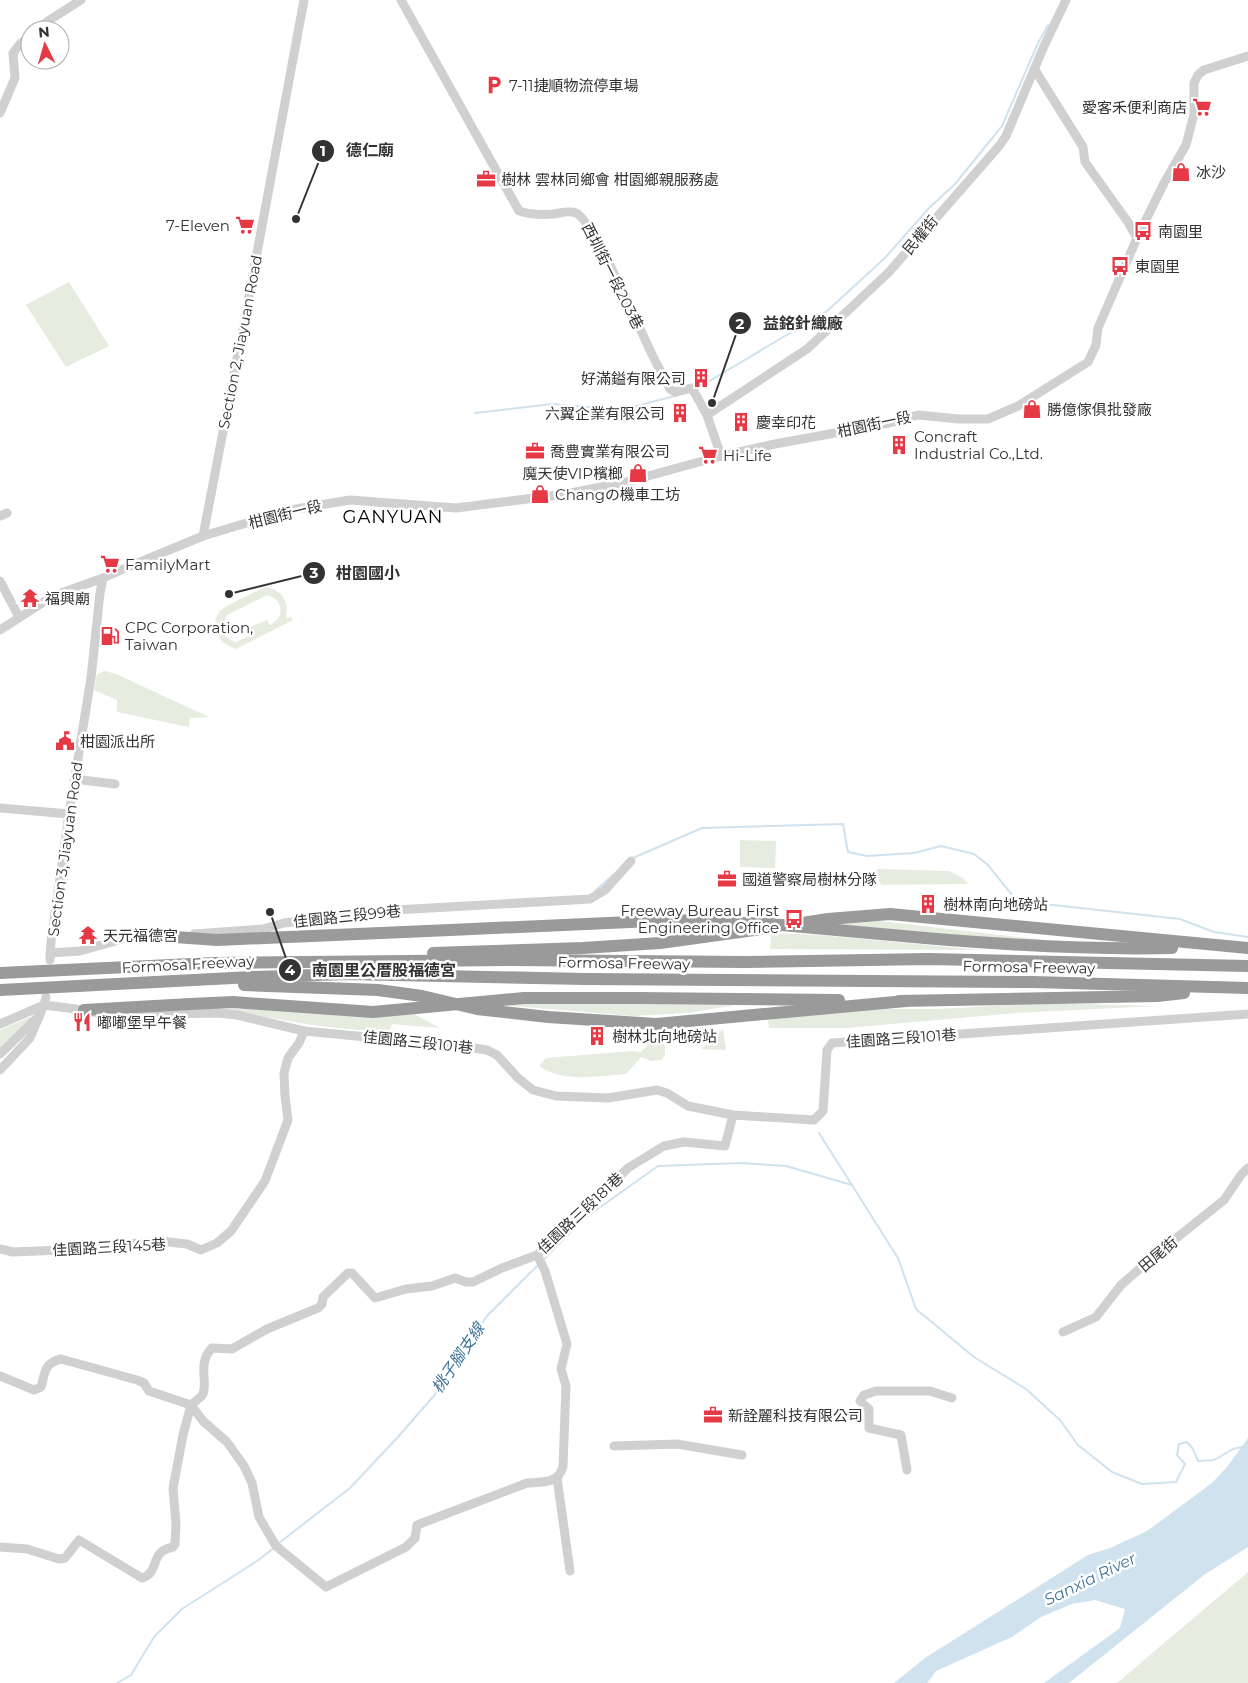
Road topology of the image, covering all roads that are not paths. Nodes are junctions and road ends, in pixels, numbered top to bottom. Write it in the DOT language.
graph roads {
  1 [pos="81,0"];
  2 [pos="304,0"];
  3 [pos="401,0"];
  4 [pos="1066,0"];
  5 [pos="48,20"];
  6 [pos="20,46"];
  7 [pos="1248,56"];
  8 [pos="1035,70"];
  9 [pos="0,113"];
  10 [pos="1137,238"];
  11 [pos="706,415"];
  12 [pos="721,456"];
  13 [pos="203,536"];
  14 [pos="103,578"];
  15 [pos="0,582"];
  16 [pos="19,617"];
  17 [pos="0,630"];
  18 [pos="74,779"];
  19 [pos="115,784"];
  20 [pos="0,808"];
  21 [pos="69,814"];
  22 [pos="631,861"];
  23 [pos="162,936"];
  24 [pos="1248,948"];
  25 [pos="50,957"];
  26 [pos="213,963"];
  27 [pos="1248,966"];
  28 [pos="0,973"];
  29 [pos="136,983"];
  30 [pos="1242,989"];
  31 [pos="0,990"];
  32 [pos="45,1001"];
  33 [pos="906,1001"];
  34 [pos="84,1010"];
  35 [pos="1248,1014"];
  36 [pos="40,1015"];
  37 [pos="0,1024"];
  38 [pos="304,1031"];
  39 [pos="0,1054"];
  40 [pos="0,1070"];
  41 [pos="733,1115"];
  42 [pos="1248,1168"];
  43 [pos="0,1249"];
  44 [pos="537,1255"];
  45 [pos="1063,1332"];
  46 [pos="0,1376"];
  47 [pos="952,1398"];
  48 [pos="191,1404"];
  49 [pos="614,1446"];
  50 [pos="742,1455"];
  51 [pos="907,1470"];
  52 [pos="558,1478"];
  53 [pos="0,1547"];
  54 [pos="570,1571"];
  1 -- 5 [label="street"];
  2 -- 13 [label="street, Section 2, Jiayuan Road"];
  3 -- 11 [label="street, 西圳街一段203巷"];
  4 -- 8 [label="street, 民權街"];
  6 -- 9 [label="street"];
  7 -- 10 [label="street, 柑園街一段"];
  8 -- 10 [label="street"];
  8 -- 11 [label="street, 民權街"];
  10 -- 12 [label="street, 柑園街一段"];
  11 -- 12 [label="street, 西圳街一段203巷"];
  12 -- 13 [label="street, 柑園街一段"];
  13 -- 14 [label="street"];
  14 -- 16 [label="street"];
  14 -- 18 [label="street, Section 3, Jiayuan Road"];
  15 -- 16 [label="street"];
  16 -- 17 [label="street"];
  18 -- 19 [label="street"];
  18 -- 21 [label="street, Section 3, Jiayuan Road"];
  20 -- 21 [label="street"];
  21 -- 25 [label="street, Section 3, Jiayuan Road"];
  22 -- 23 [label="street, 佳園路三段99巷"];
  23 -- 24 [label="highway, bridge"];
  23 -- 25 [label="street, 佳園路三段99巷"];
  24 -- 26 [label="highway"];
  26 -- 27 [label="highway, Formosa Freeway"];
  26 -- 28 [label="highway, Formosa Freeway"];
  29 -- 30 [label="highway, Formosa Freeway"];
  29 -- 31 [label="highway, Formosa Freeway"];
  29 -- 33 [label="highway"];
  30 -- 33 [label="highway"];
  32 -- 34 [label="street, 佳園路三段101巷"];
  32 -- 36 [label="street"];
  32 -- 37 [label="street"];
  33 -- 34 [label="highway, bridge"];
  34 -- 38 [label="street, 佳園路三段101巷"];
  35 -- 41 [label="street, 佳園路三段101巷"];
  36 -- 39 [label="street"];
  36 -- 40 [label="street"];
  38 -- 41 [label="street, 佳園路三段101巷"];
  38 -- 43 [label="street, 佳園路三段145巷"];
  41 -- 44 [label="street, 佳園路三段181巷"];
  42 -- 45 [label="street, 田尾街"];
  44 -- 48 [label="street, 佳園路三段181巷"];
  44 -- 52 [label="street"];
  46 -- 48 [label="street"];
  47 -- 51 [label="street"];
  48 -- 52 [label="street"];
  48 -- 53 [label="street"];
  49 -- 50 [label="street"];
  52 -- 54 [label="street"];
}
